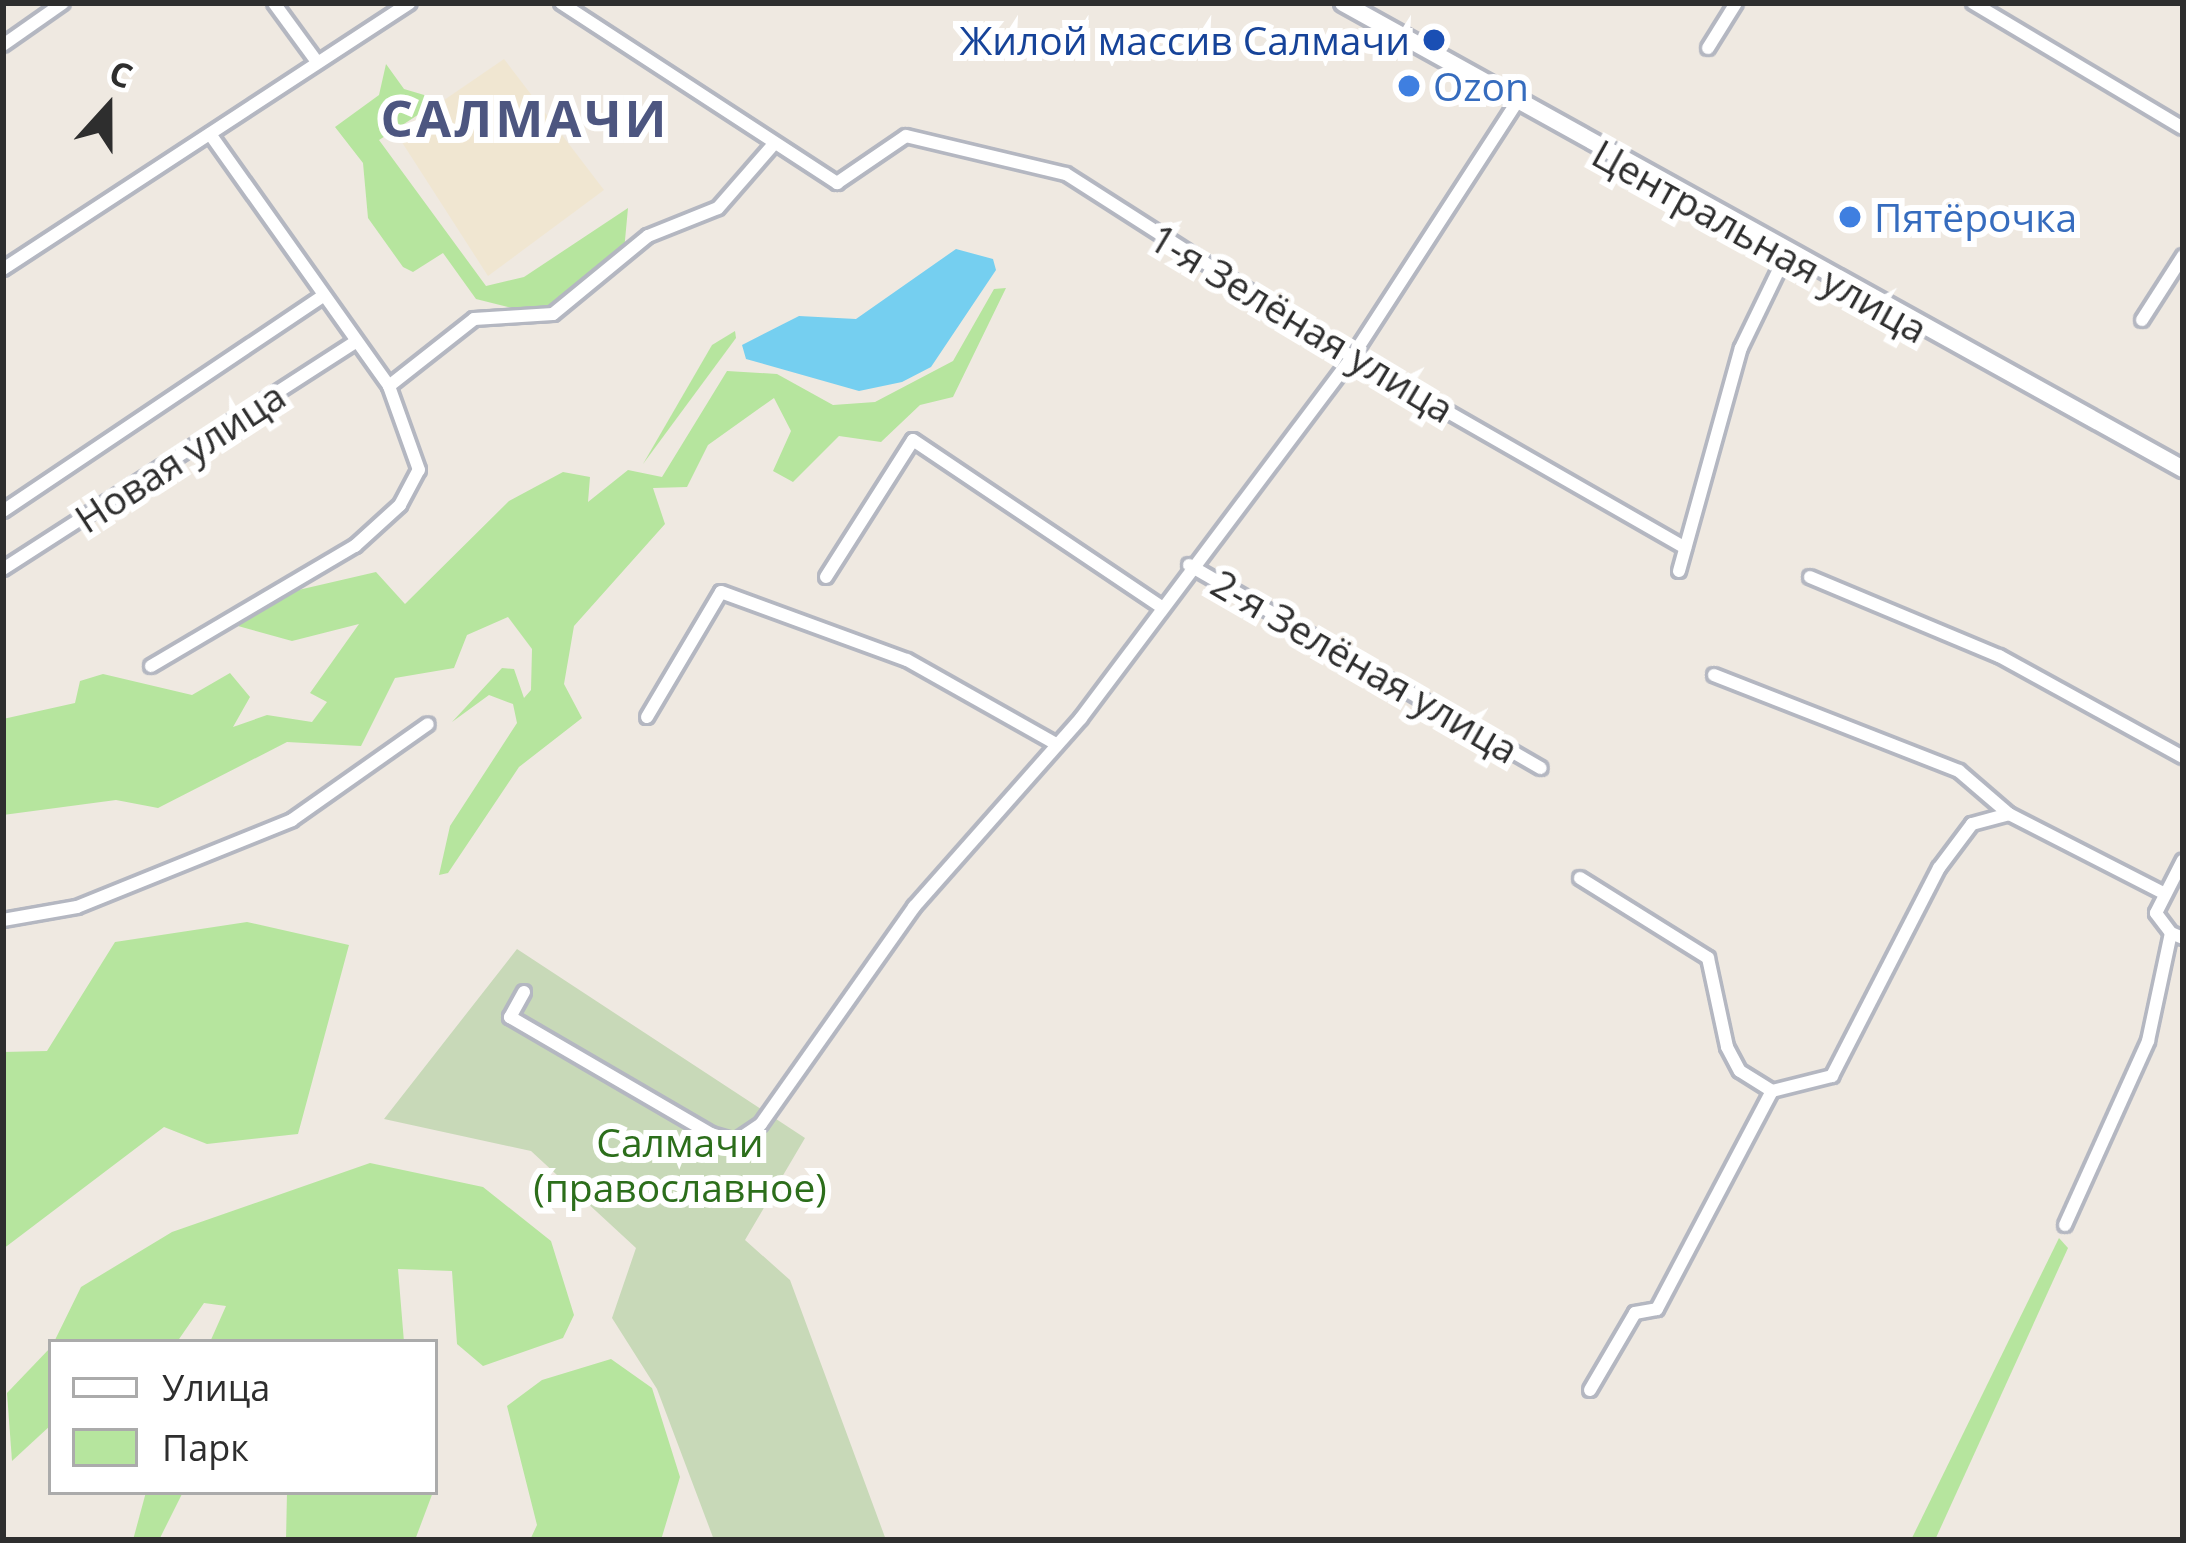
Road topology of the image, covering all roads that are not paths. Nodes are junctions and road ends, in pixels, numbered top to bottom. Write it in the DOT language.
graph roads {
  1 [pos="63,3"];
  2 [pos="274,3"];
  3 [pos="410,3"];
  4 [pos="561,3"];
  5 [pos="1343,3"];
  6 [pos="1736,3"];
  7 [pos="1973,3"];
  8 [pos="3,45"];
  9 [pos="1708,48"];
  10 [pos="317,62"];
  11 [pos="1514,107"];
  12 [pos="2183,128"];
  13 [pos="210,134"];
  14 [pos="773,145"];
  15 [pos="2183,256"];
  16 [pos="1785,257"];
  17 [pos="3,269"];
  18 [pos="319,299"];
  19 [pos="2142,320"];
  20 [pos="354,343"];
  21 [pos="1352,357"];
  22 [pos="389,386"];
  23 [pos="2183,469"];
  24 [pos="3,511"];
  25 [pos="1685,548"];
  26 [pos="1190,565"];
  27 [pos="3,569"];
  28 [pos="1679,571"];
  29 [pos="1810,577"];
  30 [pos="826,578"];
  31 [pos="1160,606"];
  32 [pos="151,666"];
  33 [pos="1714,675"];
  34 [pos="647,717"];
  35 [pos="428,724"];
  36 [pos="1056,744"];
  37 [pos="2183,757"];
  38 [pos="1541,768"];
  39 [pos="2009,814"];
  40 [pos="2183,860"];
  41 [pos="1580,878"];
  42 [pos="2164,893"];
  43 [pos="3,920"];
  44 [pos="2177,935"];
  45 [pos="524,992"];
  46 [pos="1772,1091"];
  47 [pos="2065,1225"];
  48 [pos="1590,1390"];
  1 -- 8 [label="street"];
  2 -- 10 [label="street"];
  3 -- 10 [label="street"];
  4 -- 14 [label="street"];
  5 -- 11 [label="street, Центральная улица"];
  6 -- 9 [label="street"];
  7 -- 12 [label="street"];
  10 -- 13 [label="street"];
  11 -- 16 [label="street, Центральная улица"];
  11 -- 21 [label="street"];
  13 -- 17 [label="street"];
  13 -- 18 [label="street"];
  14 -- 21 [label="street, 1-я Зелёная улица"];
  14 -- 22 [label="street"];
  15 -- 19 [label="street"];
  16 -- 23 [label="street, Центральная улица"];
  16 -- 25 [label="street"];
  18 -- 20 [label="street"];
  18 -- 24 [label="street, Новая улица"];
  20 -- 22 [label="street"];
  20 -- 27 [label="street, Новая улица"];
  21 -- 25 [label="street, 1-я Зелёная улица"];
  21 -- 26 [label="street"];
  22 -- 32 [label="street"];
  25 -- 28 [label="street"];
  26 -- 31 [label="street"];
  26 -- 38 [label="street, 2-я Зелёная улица"];
  29 -- 37 [label="street"];
  30 -- 31 [label="street, 2-я Зелёная улица"];
  31 -- 36 [label="street"];
  33 -- 39 [label="street"];
  34 -- 36 [label="street"];
  35 -- 43 [label="street"];
  36 -- 45 [label="street"];
  39 -- 42 [label="street"];
  39 -- 46 [label="street"];
  40 -- 42 [label="street"];
  41 -- 46 [label="street"];
  42 -- 44 [label="street"];
  44 -- 47 [label="street"];
  46 -- 48 [label="street"];
}
